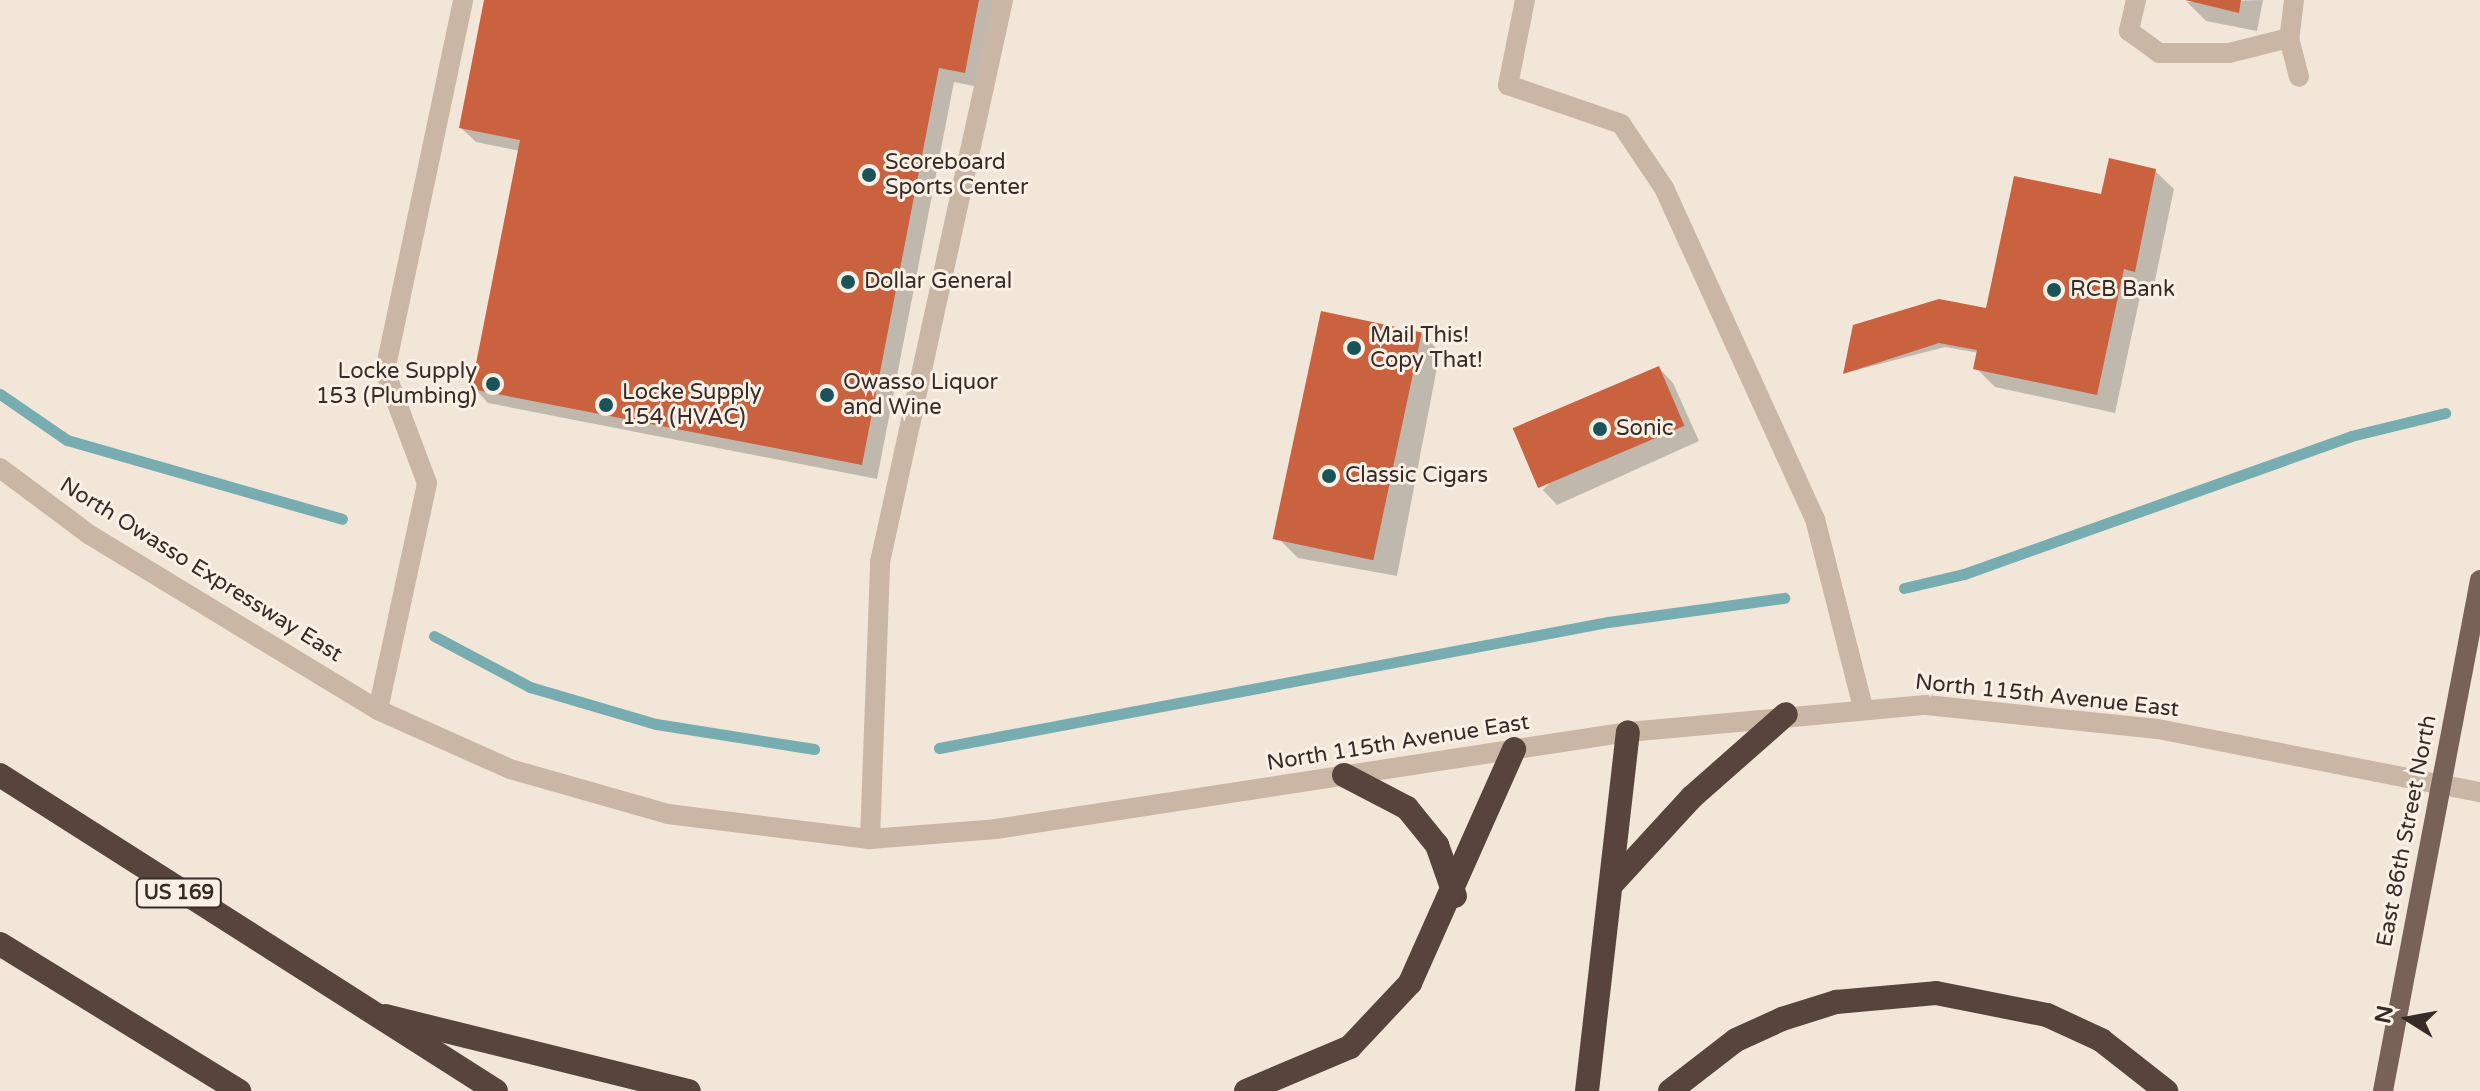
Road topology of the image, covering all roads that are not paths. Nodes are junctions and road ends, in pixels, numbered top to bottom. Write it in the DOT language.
graph roads {
  1 [pos="463,0"];
  2 [pos="1003,0"];
  3 [pos="1525,0"];
  4 [pos="2136,0"];
  5 [pos="2294,0"];
  6 [pos="2289,38"];
  7 [pos="2299,77"];
  8 [pos="0,468"];
  9 [pos="2480,580"];
  10 [pos="1863,708"];
  11 [pos="378,710"];
  12 [pos="1786,714"];
  13 [pos="1628,732"];
  14 [pos="1514,749"];
  15 [pos="0,775"];
  16 [pos="1344,775"];
  17 [pos="2441,781"];
  18 [pos="2480,792"];
  19 [pos="870,839"];
  20 [pos="1612,884"];
  21 [pos="1455,896"];
  22 [pos="0,944"];
  23 [pos="359,1010"];
  24 [pos="239,1091"];
  25 [pos="496,1091"];
  26 [pos="689,1091"];
  27 [pos="1246,1091"];
  28 [pos="1587,1091"];
  29 [pos="1670,1091"];
  30 [pos="2166,1091"];
  31 [pos="2383,1091"];
  1 -- 11 [label="street"];
  2 -- 19 [label="street"];
  3 -- 10 [label="street"];
  4 -- 6 [label="street"];
  5 -- 6 [label="street"];
  6 -- 7 [label="street"];
  8 -- 11 [label="street, North Owasso Expressway East"];
  9 -- 17 [label="main road, East 86th Street North"];
  10 -- 12 [label="street, North 115th Avenue East"];
  10 -- 17 [label="street, North 115th Avenue East"];
  11 -- 19 [label="street, North 115th Avenue East"];
  12 -- 13 [label="street, North 115th Avenue East"];
  12 -- 20 [label="highway"];
  13 -- 14 [label="street, North 115th Avenue East"];
  13 -- 20 [label="highway"];
  14 -- 16 [label="street, North 115th Avenue East"];
  14 -- 21 [label="highway"];
  15 -- 23 [label="highway, US 169"];
  16 -- 19 [label="street, North 115th Avenue East"];
  16 -- 21 [label="highway"];
  17 -- 18 [label="street"];
  17 -- 31 [label="main road, East 86th Street North"];
  20 -- 28 [label="highway"];
  21 -- 27 [label="highway"];
  22 -- 24 [label="highway"];
  23 -- 25 [label="highway, US 169"];
  23 -- 26 [label="highway"];
  29 -- 30 [label="highway"];
}
